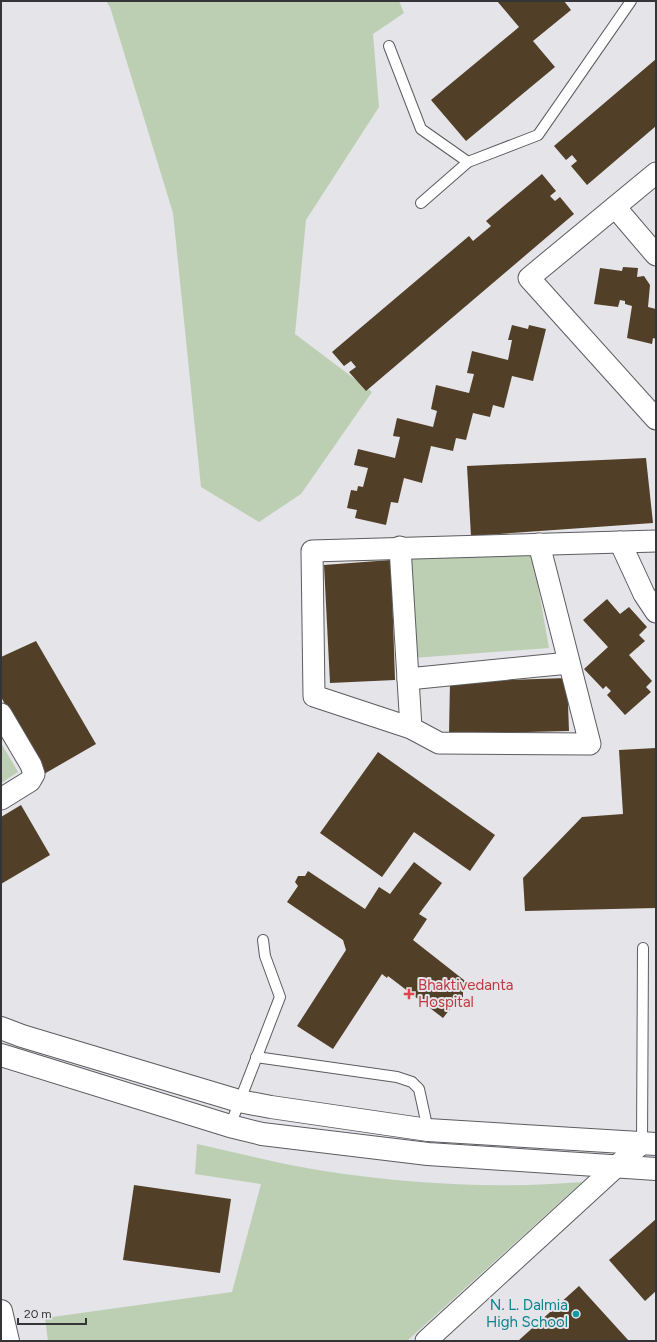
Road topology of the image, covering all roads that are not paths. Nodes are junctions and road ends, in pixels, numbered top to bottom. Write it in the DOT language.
graph roads {
  1 [pos="631,1"];
  2 [pos="389,46"];
  3 [pos="468,162"];
  4 [pos="656,173"];
  5 [pos="421,202"];
  6 [pos="615,207"];
  7 [pos="656,255"];
  8 [pos="656,419"];
  9 [pos="656,541"];
  10 [pos="620,542"];
  11 [pos="538,544"];
  12 [pos="400,547"];
  13 [pos="656,612"];
  14 [pos="569,663"];
  15 [pos="408,679"];
  16 [pos="1,714"];
  17 [pos="411,728"];
  18 [pos="1,799"];
  19 [pos="264,940"];
  20 [pos="643,948"];
  21 [pos="1,1028"];
  22 [pos="1,1054"];
  23 [pos="256,1057"];
  24 [pos="239,1101"];
  25 [pos="230,1126"];
  26 [pos="428,1130"];
  27 [pos="649,1144"];
  28 [pos="617,1167"];
  29 [pos="656,1169"];
  30 [pos="1,1311"];
  31 [pos="8,1341"];
  32 [pos="426,1341"];
  1 -- 3 [label="lane"];
  2 -- 3 [label="lane"];
  3 -- 5 [label="lane"];
  4 -- 6 [label="street"];
  6 -- 7 [label="street"];
  6 -- 8 [label="street"];
  9 -- 10 [label="street"];
  10 -- 11 [label="street"];
  10 -- 13 [label="street"];
  11 -- 12 [label="street"];
  11 -- 14 [label="street"];
  12 -- 15 [label="street"];
  12 -- 17 [label="street"];
  14 -- 15 [label="street"];
  14 -- 17 [label="street"];
  15 -- 17 [label="street"];
  16 -- 18 [label="street"];
  19 -- 23 [label="lane"];
  20 -- 27 [label="lane"];
  21 -- 24 [label="main road"];
  22 -- 25 [label="main road"];
  23 -- 24 [label="lane"];
  23 -- 26 [label="lane"];
  24 -- 25 [label="lane"];
  24 -- 26 [label="main road"];
  25 -- 28 [label="main road"];
  26 -- 27 [label="main road"];
  27 -- 28 [label="street"];
  28 -- 29 [label="main road"];
  28 -- 32 [label="street"];
  30 -- 31 [label="main road"];
}
